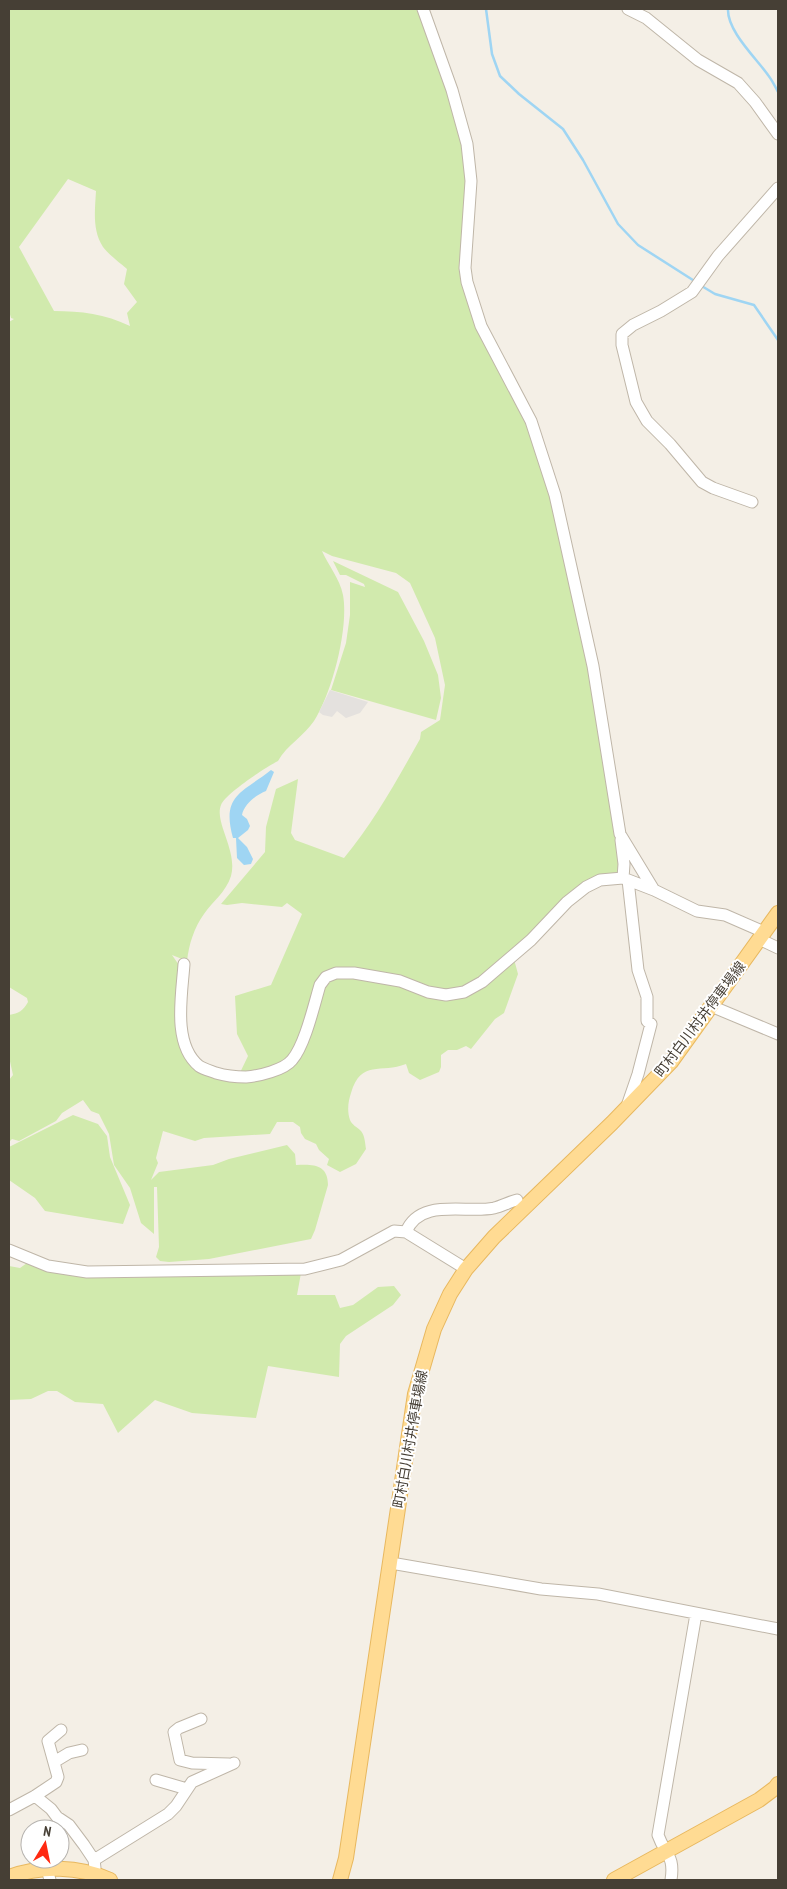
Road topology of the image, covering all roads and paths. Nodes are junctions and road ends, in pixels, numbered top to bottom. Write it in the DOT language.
graph roads {
  1 [pos="423,9"];
  2 [pos="628,9"];
  3 [pos="778,134"];
  4 [pos="778,188"];
  5 [pos="752,502"];
  6 [pos="620,834"];
  7 [pos="626,879"];
  8 [pos="654,890"];
  9 [pos="778,913"];
  10 [pos="762,936"];
  11 [pos="778,948"];
  12 [pos="184,964"];
  13 [pos="711,1006"];
  14 [pos="778,1034"];
  15 [pos="626,1109"];
  16 [pos="517,1200"];
  17 [pos="406,1232"];
  18 [pos="9,1250"];
  19 [pos="466,1269"];
  20 [pos="390,1563"];
  21 [pos="696,1614"];
  22 [pos="778,1629"];
  23 [pos="201,1718"];
  24 [pos="61,1730"];
  25 [pos="82,1750"];
  26 [pos="54,1762"];
  27 [pos="156,1780"];
  28 [pos="778,1784"];
  29 [pos="187,1790"];
  30 [pos="35,1796"];
  31 [pos="9,1810"];
  32 [pos="666,1850"];
  33 [pos="94,1867"];
  34 [pos="48,1874"];
  35 [pos="9,1878"];
  36 [pos="110,1880"];
  37 [pos="340,1880"];
  38 [pos="614,1880"];
  39 [pos="671,1880"];
  1 -- 6 [label="street"];
  2 -- 3 [label="street"];
  4 -- 5 [label="street"];
  6 -- 7 [label="street"];
  6 -- 8 [label="street"];
  7 -- 8 [label="street"];
  7 -- 12 [label="street"];
  7 -- 15 [label="street"];
  8 -- 10 [label="street"];
  9 -- 10 [label="main road, 町村白川村井停車場線"];
  10 -- 11 [label="street"];
  10 -- 13 [label="main road, 町村白川村井停車場線"];
  13 -- 14 [label="street"];
  13 -- 15 [label="main road, 町村白川村井停車場線"];
  15 -- 19 [label="main road, 町村白川村井停車場線"];
  16 -- 17 [label="street"];
  17 -- 18 [label="street"];
  17 -- 19 [label="street"];
  19 -- 20 [label="main road, 町村白川村井停車場線"];
  20 -- 21 [label="street"];
  20 -- 37 [label="main road, 町村白川村井停車場線"];
  21 -- 22 [label="street"];
  21 -- 32 [label="street"];
  23 -- 29 [label="street"];
  24 -- 26 [label="street"];
  25 -- 26 [label="street"];
  26 -- 30 [label="street"];
  27 -- 29 [label="street"];
  28 -- 32 [label="main road"];
  29 -- 33 [label="street"];
  30 -- 31 [label="street"];
  30 -- 33 [label="street"];
  32 -- 38 [label="main road"];
  32 -- 39 [label="street"];
  33 -- 34 [label="main road"];
  33 -- 36 [label="main road"];
  34 -- 35 [label="main road"];
}
